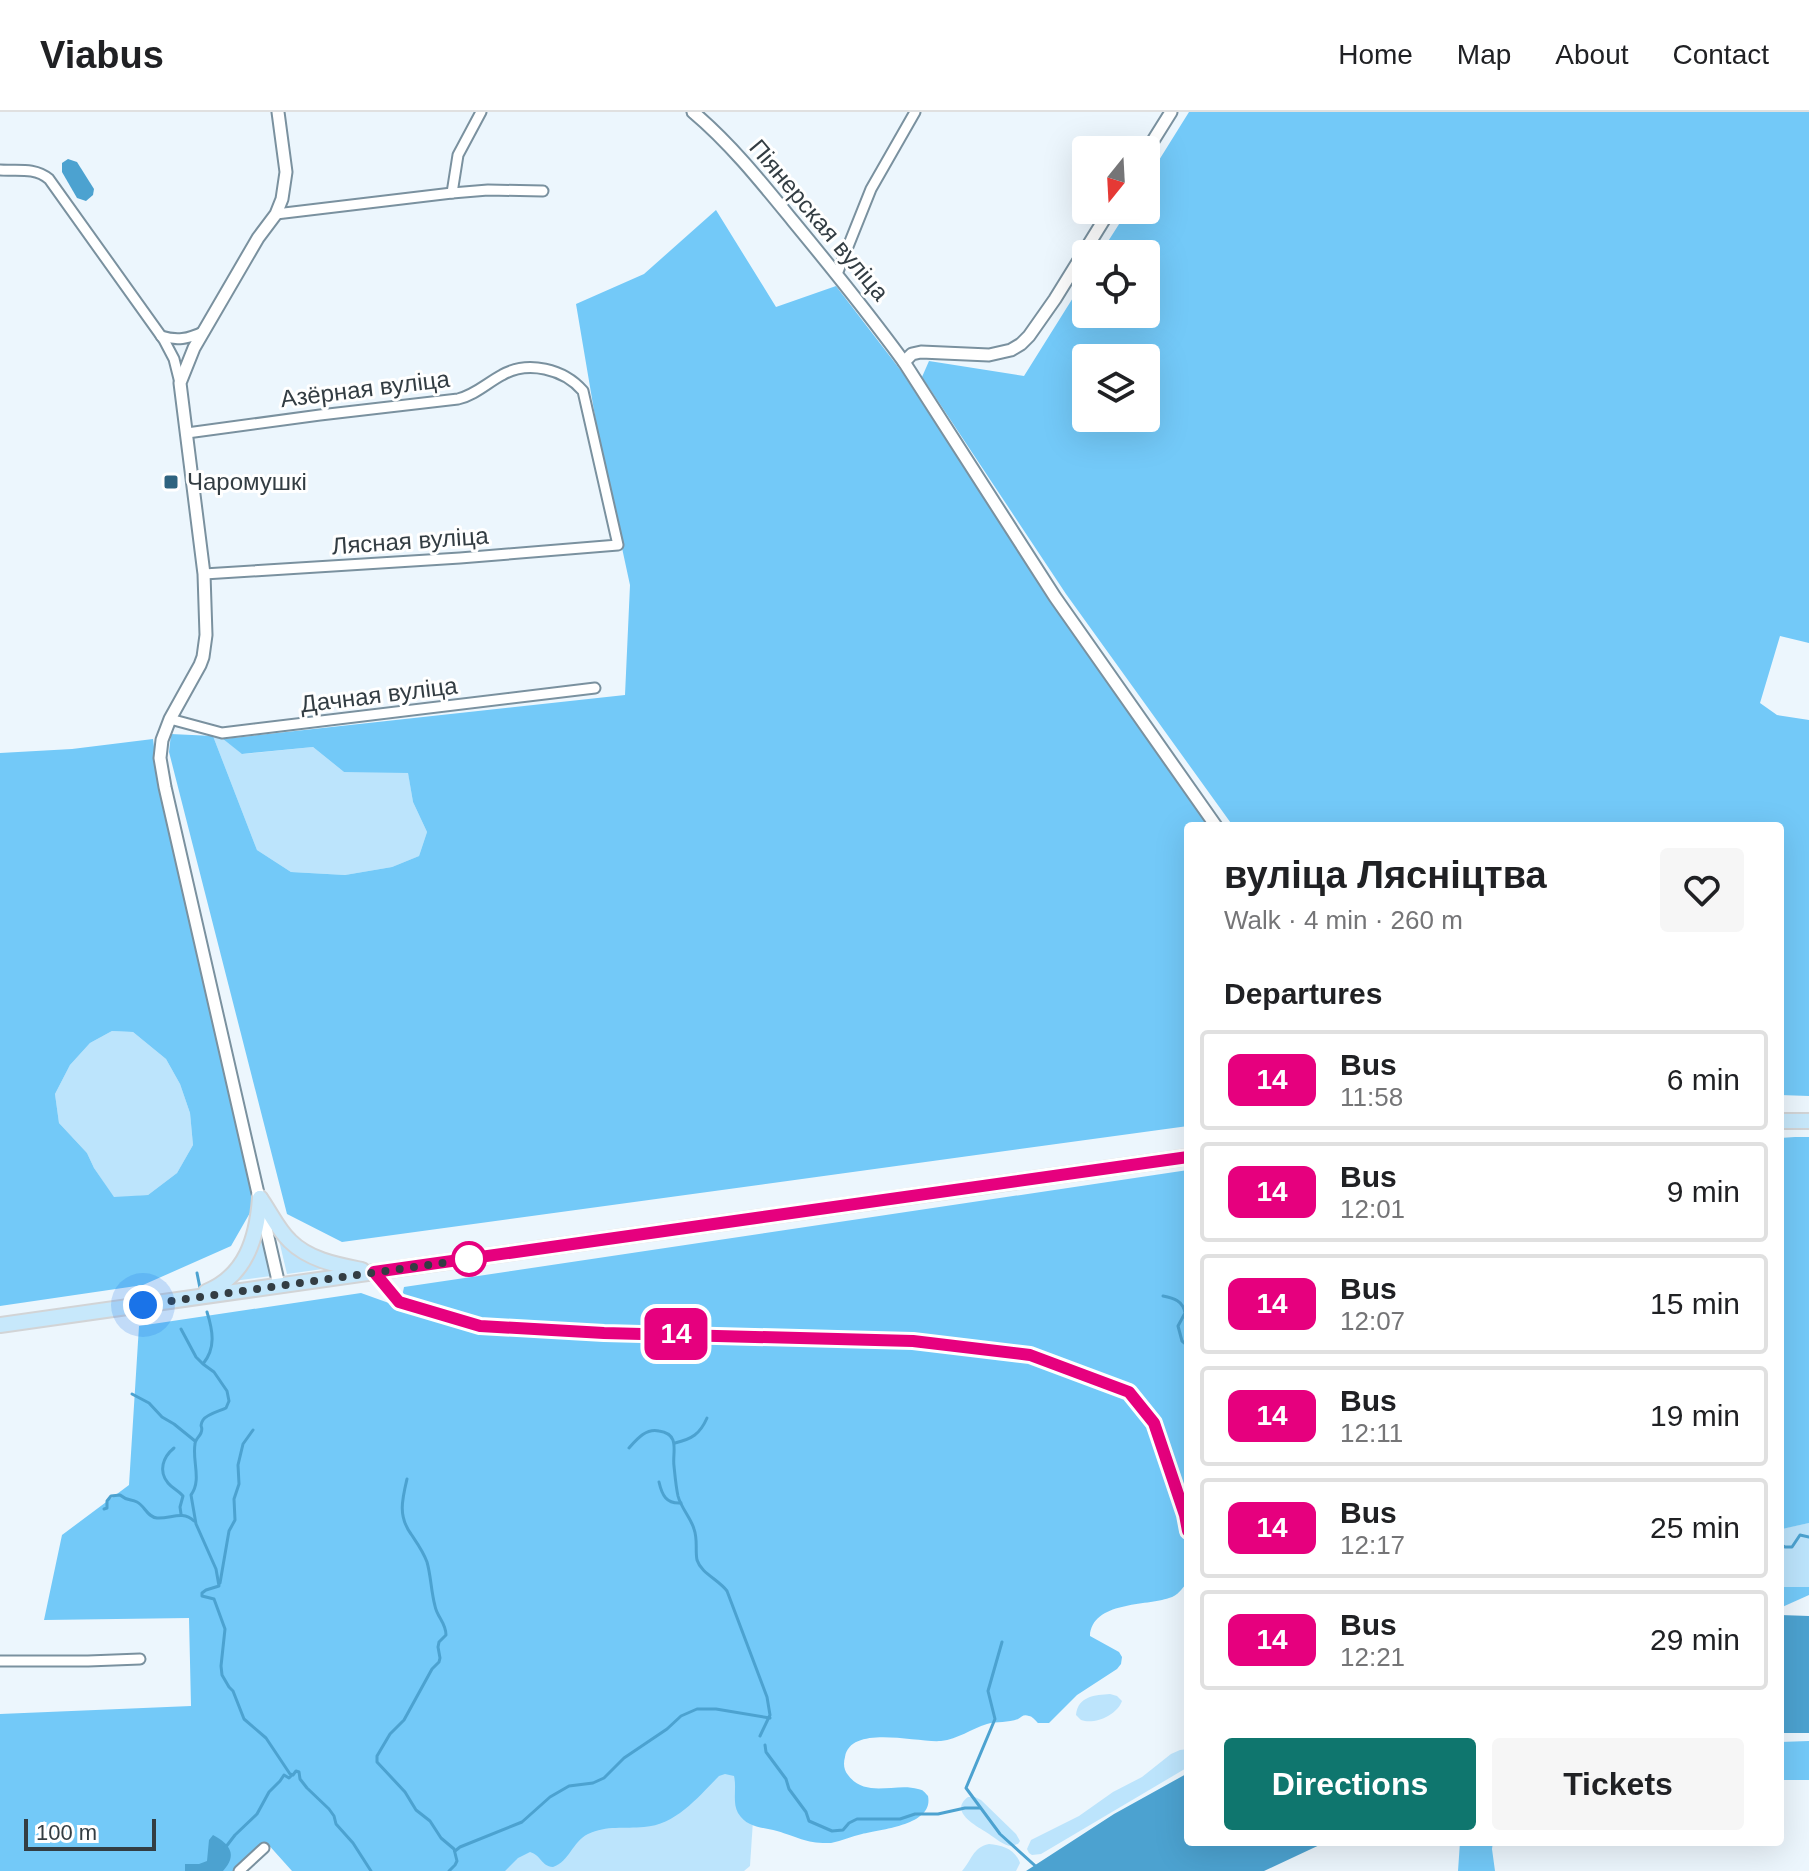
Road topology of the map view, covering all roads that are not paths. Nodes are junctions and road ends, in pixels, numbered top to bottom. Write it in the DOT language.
graph roads {
  1 [pos="278,112"];
  2 [pos="481,112"];
  3 [pos="693,112"];
  4 [pos="915,112"];
  5 [pos="1171,112"];
  6 [pos="1156,136"];
  7 [pos="1,170"];
  8 [pos="543,191"];
  9 [pos="452,193"];
  10 [pos="276,214"];
  11 [pos="1101,224"];
  12 [pos="837,274"];
  13 [pos="203,332"];
  14 [pos="161,336"];
  15 [pos="904,362"];
  16 [pos="180,383"];
  17 [pos="187,433"];
  18 [pos="618,545"];
  19 [pos="204,574"];
  20 [pos="595,688"];
  21 [pos="170,719"];
  22 [pos="1213,822"];
  23 [pos="1784,1121"];
  24 [pos="1809,1121"];
  25 [pos="1184,1158"];
  26 [pos="260,1198"];
  27 [pos="374,1272"];
  28 [pos="279,1285"];
  29 [pos="194,1297"];
  30 [pos="0,1325"];
  31 [pos="1184,1512"];
  32 [pos="140,1659"];
  33 [pos="0,1661"];
  34 [pos="264,1848"];
  35 [pos="239,1871"];
  1 -- 10 [label="street"];
  2 -- 9 [label="street"];
  3 -- 12 [label="street, Піянерская вуліца"];
  4 -- 12 [label="street"];
  5 -- 6 [label="street"];
  7 -- 14 [label="street"];
  8 -- 9 [label="street"];
  9 -- 10 [label="street"];
  10 -- 13 [label="street"];
  11 -- 15 [label="street"];
  12 -- 15 [label="street, Піянерская вуліца"];
  13 -- 14 [label="street"];
  13 -- 16 [label="street"];
  14 -- 16 [label="street"];
  15 -- 22 [label="street, Піянерская вуліца"];
  16 -- 17 [label="street"];
  17 -- 18 [label="street, Азёрная вуліца"];
  17 -- 19 [label="street"];
  18 -- 19 [label="street, Лясная вуліца"];
  19 -- 21 [label="street"];
  20 -- 21 [label="street, Дачная вуліца"];
  21 -- 26 [label="street"];
  23 -- 24 [label="main road"];
  25 -- 27 [label="main road"];
  26 -- 27 [label="main road"];
  26 -- 28 [label="street"];
  26 -- 29 [label="main road"];
  27 -- 28 [label="main road"];
  27 -- 31 [label="street"];
  28 -- 29 [label="main road"];
  29 -- 30 [label="main road"];
  32 -- 33 [label="street"];
  34 -- 35 [label="street"];
}
